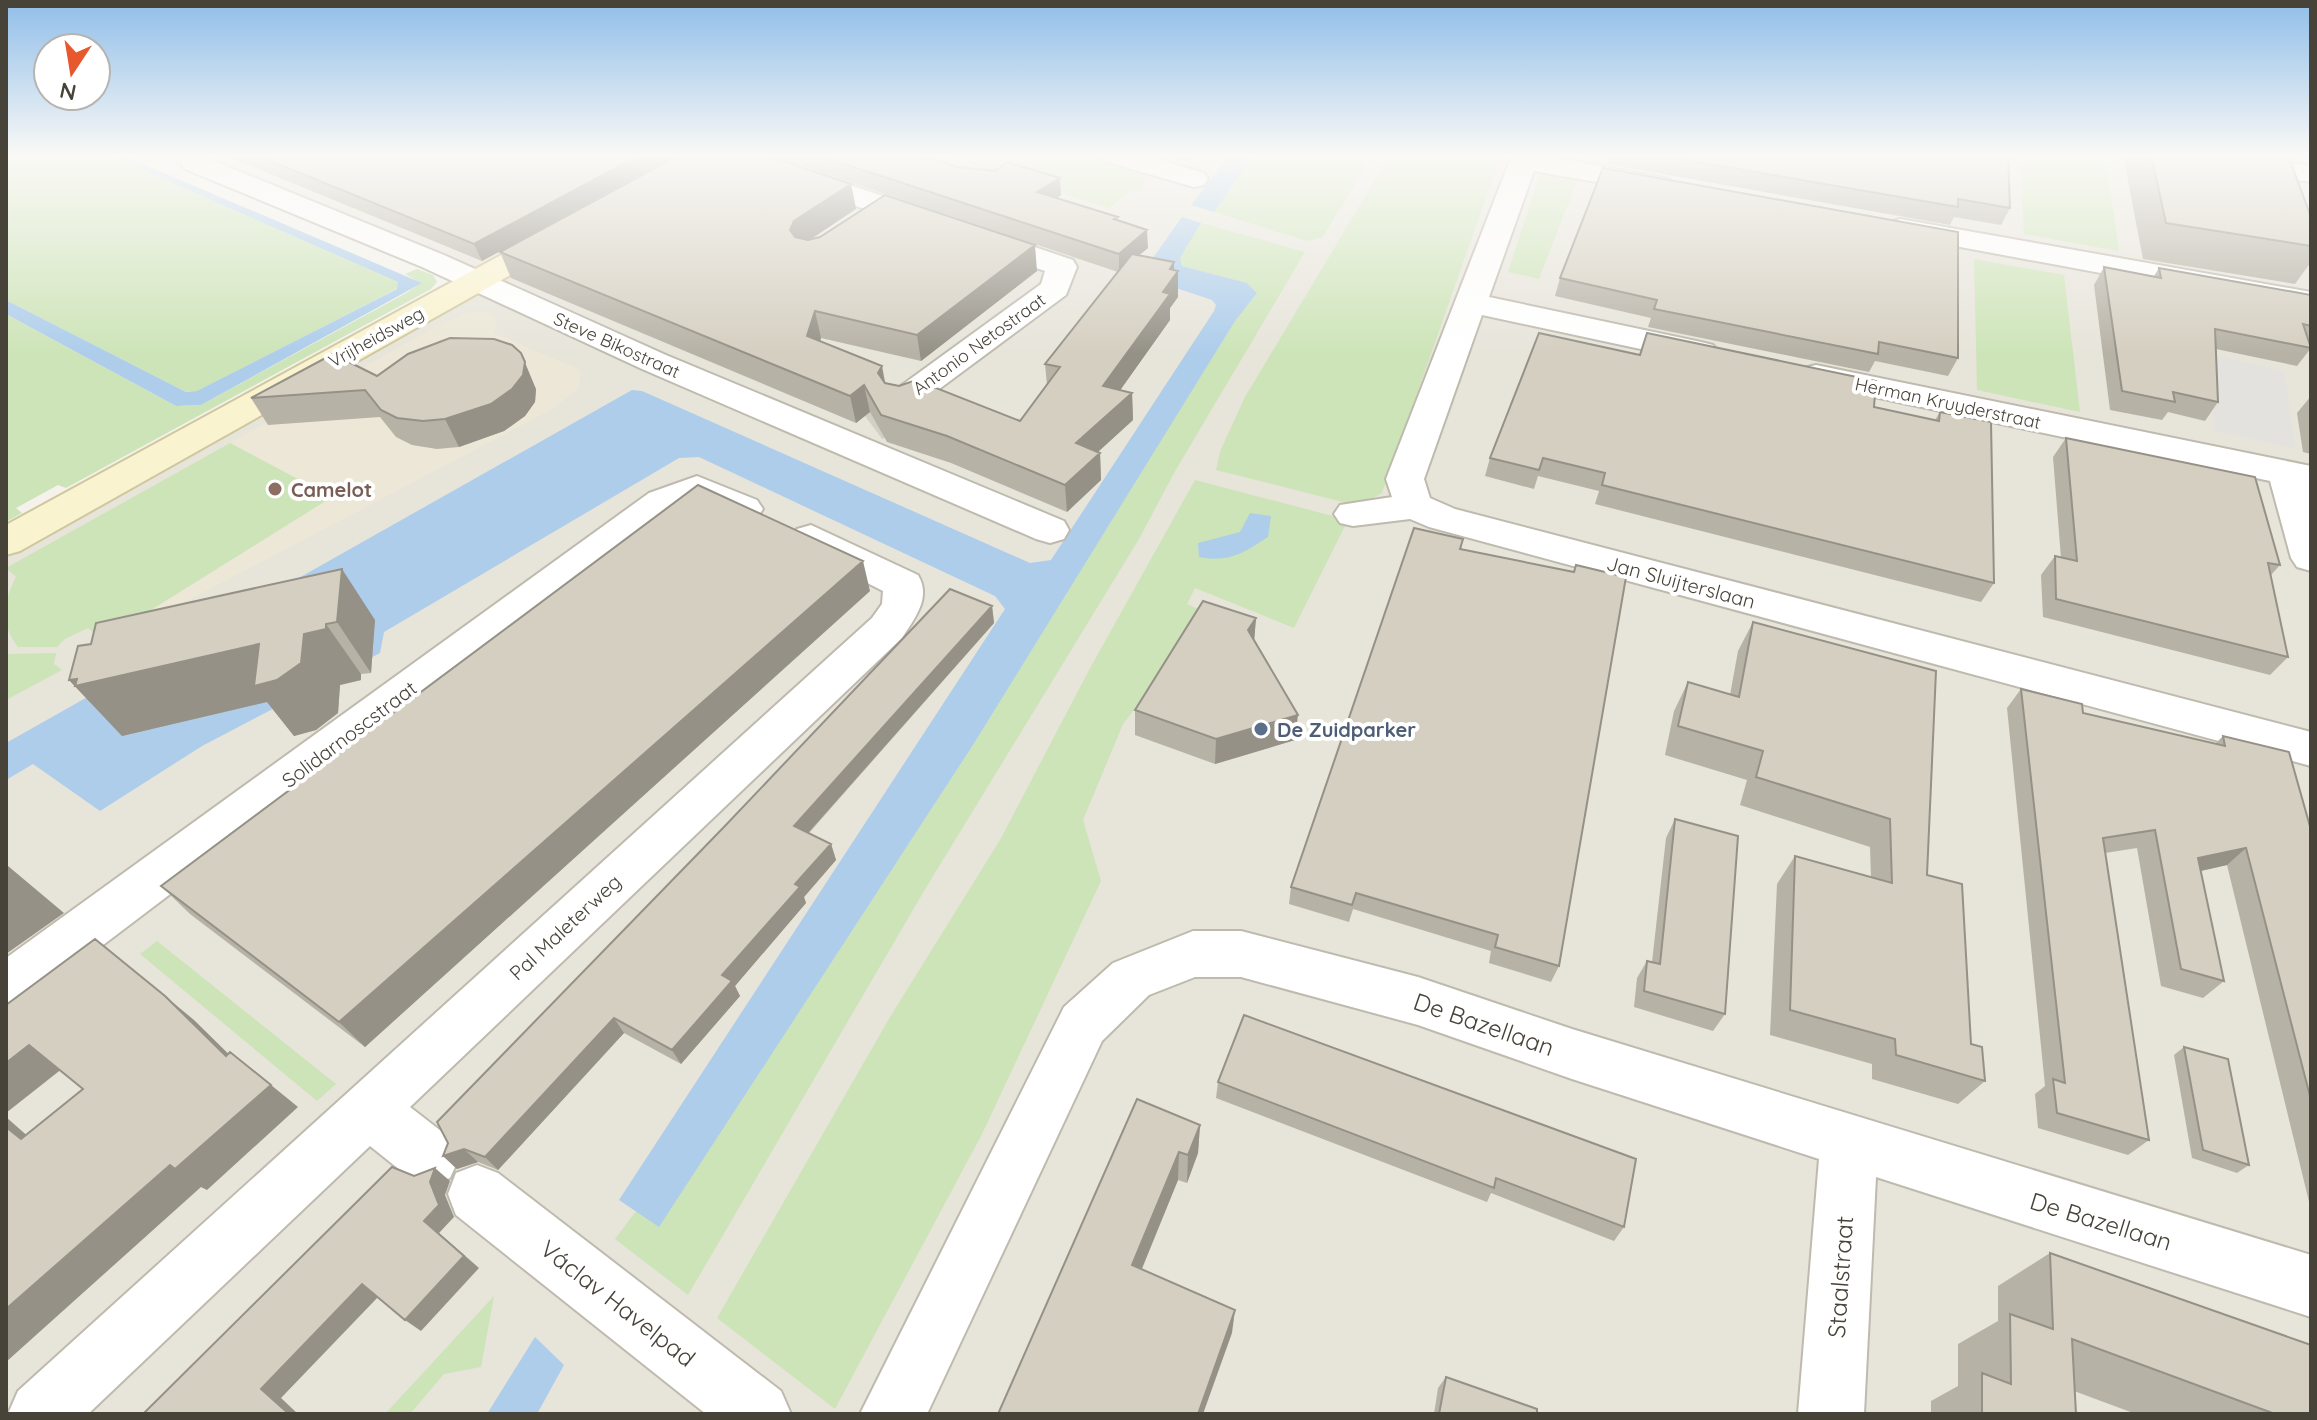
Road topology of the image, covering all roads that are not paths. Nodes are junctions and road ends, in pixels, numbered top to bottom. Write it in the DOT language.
graph roads {
  1 [pos="337,221"];
  2 [pos="896,221"];
  3 [pos="1501,221"];
  4 [pos="583,222"];
  5 [pos="1873,223"];
  6 [pos="477,282"];
  7 [pos="2311,302"];
  8 [pos="1470,303"];
  9 [pos="1733,358"];
  10 [pos="1779,368"];
  11 [pos="903,400"];
  12 [pos="2298,475"];
  13 [pos="697,488"];
  14 [pos="1414,506"];
  15 [pos="1353,514"];
  16 [pos="1050,530"];
  17 [pos="6,542"];
  18 [pos="2311,558"];
  19 [pos="2310,751"];
  20 [pos="6,988"];
  21 [pos="369,1110"];
  22 [pos="1849,1140"];
  23 [pos="430,1158"];
  24 [pos="477,1194"];
  25 [pos="2311,1286"];
  26 [pos="41,1414"];
  27 [pos="758,1414"];
  28 [pos="893,1414"];
  29 [pos="1831,1414"];
  1 -- 6 [label="street, Steve Bikostraat"];
  2 -- 11 [label="street, Antonio Netostraat"];
  3 -- 8 [label="street"];
  4 -- 6 [label="street, Vrijheidsweg"];
  5 -- 7 [label="street"];
  6 -- 16 [label="street, Steve Bikostraat"];
  6 -- 17 [label="street, Vrijheidsweg"];
  8 -- 9 [label="street"];
  8 -- 14 [label="street"];
  10 -- 12 [label="street, Herman Kruyderstraat"];
  12 -- 18 [label="street"];
  13 -- 20 [label="street, Solidarnoscstraat"];
  13 -- 21 [label="street, Pal Maleterweg"];
  14 -- 15 [label="street"];
  14 -- 19 [label="street, Jan Sluijterslaan"];
  21 -- 23 [label="street"];
  21 -- 26 [label="street, Pal Maleterweg"];
  22 -- 25 [label="street, De Bazellaan"];
  22 -- 28 [label="street, De Bazellaan"];
  22 -- 29 [label="street, Staalstraat"];
  24 -- 27 [label="street, Václav Havelpad"];
}
